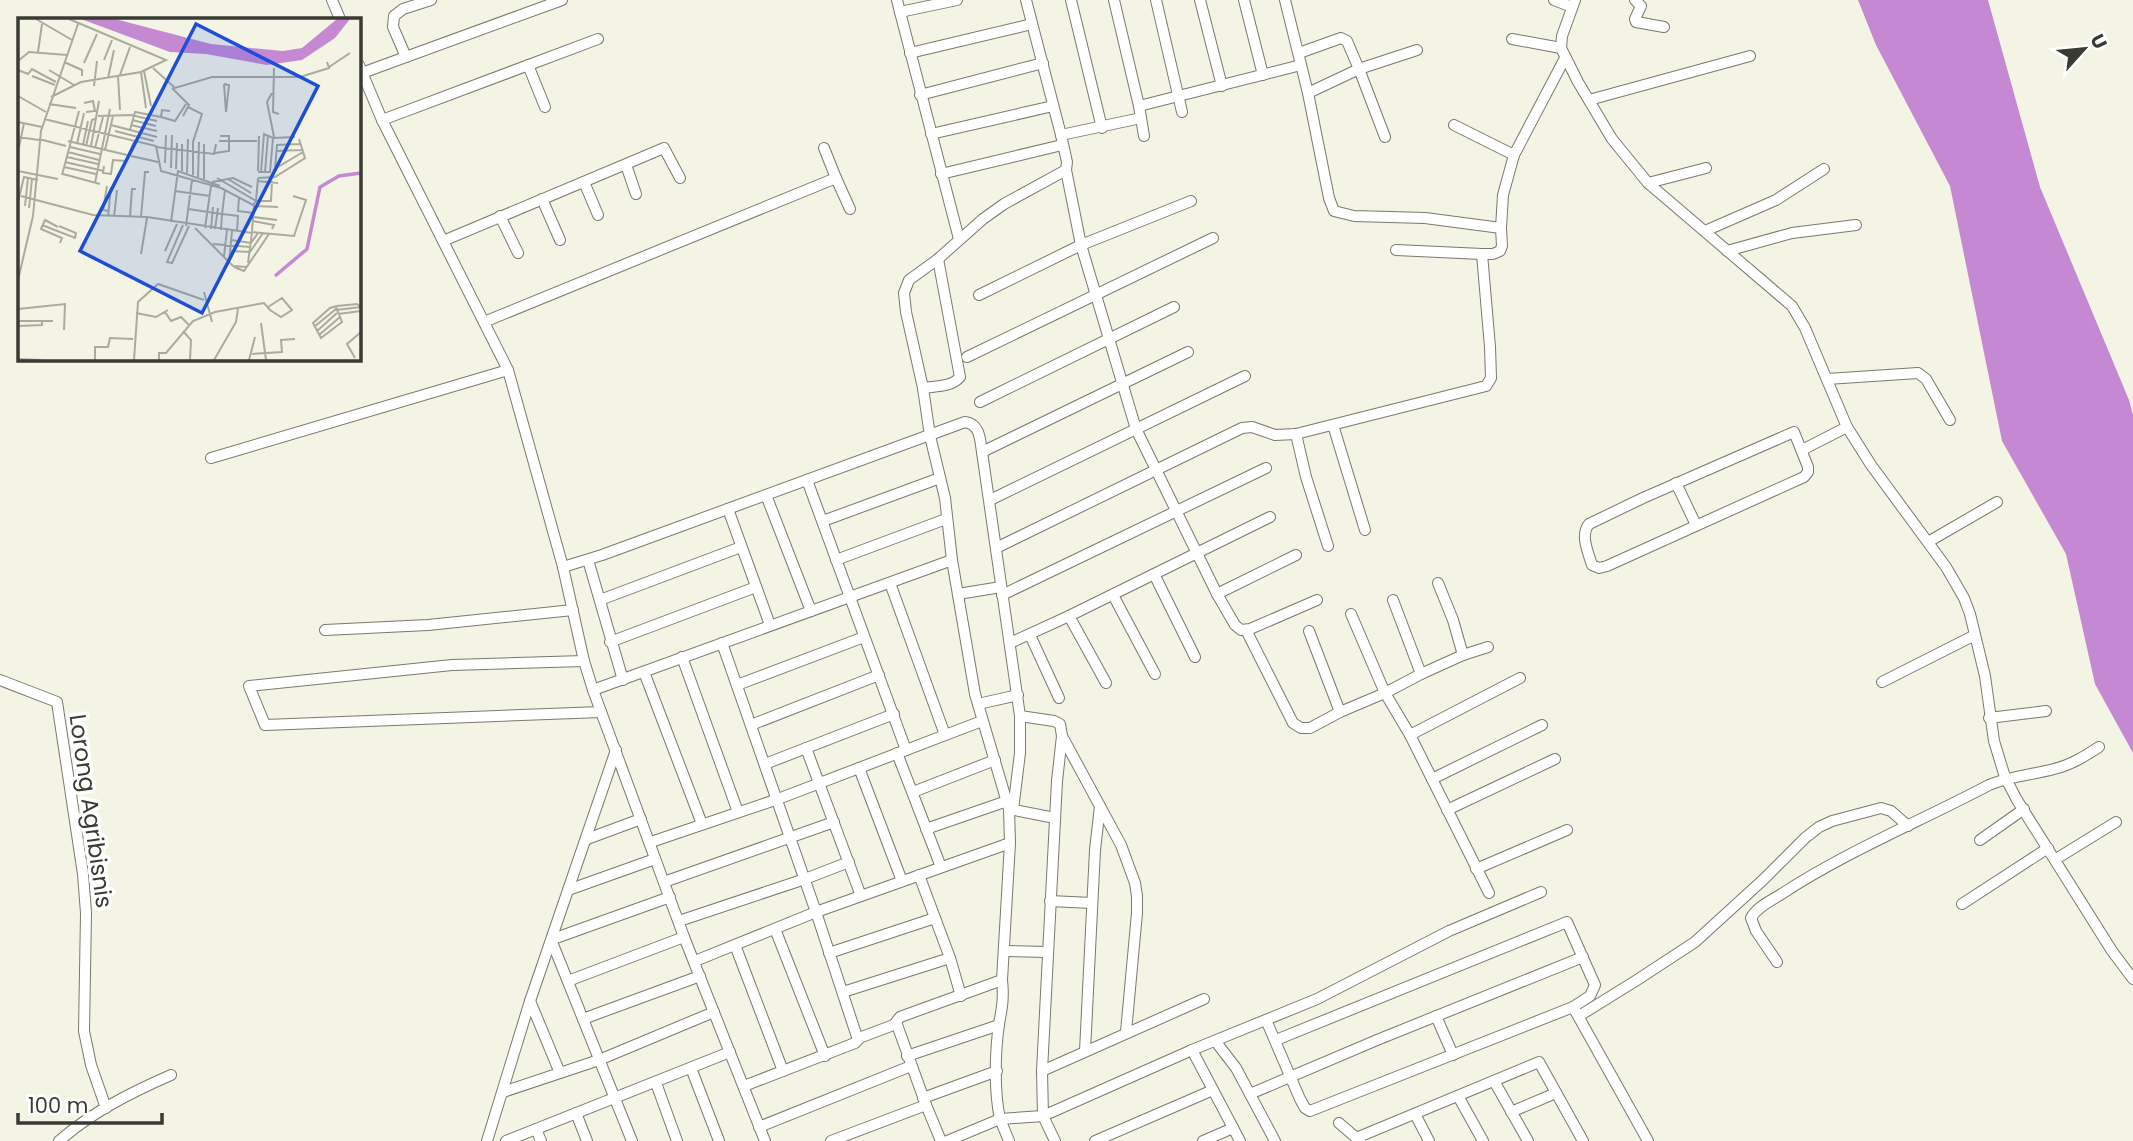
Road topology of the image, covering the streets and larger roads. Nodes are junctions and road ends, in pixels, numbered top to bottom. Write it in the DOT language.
graph roads {
  1 [pos="332,0"];
  2 [pos="430,0"];
  3 [pos="562,0"];
  4 [pos="897,0"];
  5 [pos="957,0"];
  6 [pos="1026,0"];
  7 [pos="1071,0"];
  8 [pos="1114,0"];
  9 [pos="1156,0"];
  10 [pos="1200,0"];
  11 [pos="1244,0"];
  12 [pos="1286,0"];
  13 [pos="1554,0"];
  14 [pos="1635,0"];
  15 [pos="944,2"];
  16 [pos="1574,3"];
  17 [pos="537,5"];
  18 [pos="900,12"];
  19 [pos="340,18"];
  20 [pos="1032,24"];
  21 [pos="1664,27"];
  22 [pos="598,39"];
  23 [pos="1513,39"];
  24 [pos="1417,50"];
  25 [pos="910,53"];
  26 [pos="1299,53"];
  27 [pos="1564,53"];
  28 [pos="1750,56"];
  29 [pos="405,57"];
  30 [pos="1043,63"];
  31 [pos="528,65"];
  32 [pos="1301,65"];
  33 [pos="360,69"];
  34 [pos="1359,69"];
  35 [pos="1262,75"];
  36 [pos="1222,86"];
  37 [pos="1308,93"];
  38 [pos="920,95"];
  39 [pos="1180,95"];
  40 [pos="1589,100"];
  41 [pos="1053,106"];
  42 [pos="1139,106"];
  43 [pos="545,107"];
  44 [pos="1182,112"];
  45 [pos="1141,118"];
  46 [pos="382,120"];
  47 [pos="1454,125"];
  48 [pos="1102,128"];
  49 [pos="931,134"];
  50 [pos="1144,136"];
  51 [pos="1385,137"];
  52 [pos="1062,140"];
  53 [pos="824,149"];
  54 [pos="1514,155"];
  55 [pos="626,165"];
  56 [pos="1706,168"];
  57 [pos="1824,169"];
  58 [pos="1066,170"];
  59 [pos="941,174"];
  60 [pos="680,178"];
  61 [pos="835,178"];
  62 [pos="584,182"];
  63 [pos="1648,183"];
  64 [pos="636,194"];
  65 [pos="542,199"];
  66 [pos="1191,201"];
  67 [pos="850,209"];
  68 [pos="598,215"];
  69 [pos="500,216"];
  70 [pos="1856,225"];
  71 [pos="1501,228"];
  72 [pos="1705,231"];
  73 [pos="1213,238"];
  74 [pos="959,239"];
  75 [pos="560,240"];
  76 [pos="1080,240"];
  77 [pos="443,241"];
  78 [pos="1396,250"];
  79 [pos="1727,251"];
  80 [pos="518,253"];
  81 [pos="1482,254"];
  82 [pos="938,259"];
  83 [pos="1096,294"];
  84 [pos="979,295"];
  85 [pos="1174,307"];
  86 [pos="484,322"];
  87 [pos="1108,340"];
  88 [pos="1188,352"];
  89 [pos="967,357"];
  90 [pos="508,370"];
  91 [pos="1245,376"];
  92 [pos="1827,379"];
  93 [pos="1122,384"];
  94 [pos="923,388"];
  95 [pos="980,402"];
  96 [pos="1950,420"];
  97 [pos="1333,425"];
  98 [pos="1847,427"];
  99 [pos="1136,429"];
  100 [pos="1296,434"];
  101 [pos="930,436"];
  102 [pos="1802,450"];
  103 [pos="982,452"];
  104 [pos="211,458"];
  105 [pos="1266,468"];
  106 [pos="1155,471"];
  107 [pos="940,478"];
  108 [pos="807,480"];
  109 [pos="1676,483"];
  110 [pos="766,495"];
  111 [pos="990,500"];
  112 [pos="1997,502"];
  113 [pos="728,509"];
  114 [pos="1177,512"];
  115 [pos="1270,517"];
  116 [pos="946,520"];
  117 [pos="823,521"];
  118 [pos="1696,525"];
  119 [pos="1365,530"];
  120 [pos="1928,542"];
  121 [pos="1328,546"];
  122 [pos="741,547"];
  123 [pos="996,548"];
  124 [pos="1198,552"];
  125 [pos="1296,555"];
  126 [pos="588,560"];
  127 [pos="836,560"];
  128 [pos="952,560"];
  129 [pos="563,567"];
  130 [pos="1154,574"];
  131 [pos="890,583"];
  132 [pos="1438,583"];
  133 [pos="756,587"];
  134 [pos="1002,591"];
  135 [pos="958,594"];
  136 [pos="1217,594"];
  137 [pos="1113,595"];
  138 [pos="849,597"];
  139 [pos="600,600"];
  140 [pos="1317,600"];
  141 [pos="1392,600"];
  142 [pos="573,610"];
  143 [pos="811,611"];
  144 [pos="1351,614"];
  145 [pos="1069,616"];
  146 [pos="770,625"];
  147 [pos="324,630"];
  148 [pos="1246,630"];
  149 [pos="1309,631"];
  150 [pos="1030,635"];
  151 [pos="1975,635"];
  152 [pos="864,637"];
  153 [pos="610,642"];
  154 [pos="722,643"];
  155 [pos="1010,643"];
  156 [pos="1488,647"];
  157 [pos="1463,655"];
  158 [pos="682,657"];
  159 [pos="1195,657"];
  160 [pos="584,662"];
  161 [pos="644,672"];
  162 [pos="1155,674"];
  163 [pos="1421,674"];
  164 [pos="879,675"];
  165 [pos="1520,678"];
  166 [pos="0,680"];
  167 [pos="623,680"];
  168 [pos="1882,682"];
  169 [pos="1106,683"];
  170 [pos="737,685"];
  171 [pos="593,690"];
  172 [pos="1385,693"];
  173 [pos="1018,695"];
  174 [pos="1059,698"];
  175 [pos="978,704"];
  176 [pos="2046,711"];
  177 [pos="601,712"];
  178 [pos="1340,712"];
  179 [pos="894,714"];
  180 [pos="1020,716"];
  181 [pos="1989,718"];
  182 [pos="982,721"];
  183 [pos="751,725"];
  184 [pos="1542,725"];
  185 [pos="945,734"];
  186 [pos="1410,735"];
  187 [pos="1062,736"];
  188 [pos="2099,747"];
  189 [pos="806,748"];
  190 [pos="616,749"];
  191 [pos="902,752"];
  192 [pos="1555,759"];
  193 [pos="995,760"];
  194 [pos="765,764"];
  195 [pos="859,768"];
  196 [pos="2005,778"];
  197 [pos="1432,779"];
  198 [pos="818,783"];
  199 [pos="913,792"];
  200 [pos="778,799"];
  201 [pos="1100,805"];
  202 [pos="1010,807"];
  203 [pos="2024,809"];
  204 [pos="1447,810"];
  205 [pos="738,812"];
  206 [pos="1055,818"];
  207 [pos="641,819"];
  208 [pos="834,822"];
  209 [pos="2116,822"];
  210 [pos="702,824"];
  211 [pos="1909,826"];
  212 [pos="926,829"];
  213 [pos="1567,830"];
  214 [pos="791,837"];
  215 [pos="587,839"];
  216 [pos="1980,840"];
  217 [pos="650,842"];
  218 [pos="1010,843"];
  219 [pos="2048,848"];
  220 [pos="655,859"];
  221 [pos="2056,859"];
  222 [pos="849,862"];
  223 [pos="941,867"];
  224 [pos="1476,869"];
  225 [pos="919,875"];
  226 [pos="805,879"];
  227 [pos="902,881"];
  228 [pos="664,882"];
  229 [pos="568,890"];
  230 [pos="1542,892"];
  231 [pos="1489,893"];
  232 [pos="862,895"];
  233 [pos="670,897"];
  234 [pos="1050,901"];
  235 [pos="1092,903"];
  236 [pos="1962,904"];
  237 [pos="816,912"];
  238 [pos="935,918"];
  239 [pos="679,921"];
  240 [pos="775,929"];
  241 [pos="684,937"];
  242 [pos="552,940"];
  243 [pos="735,945"];
  244 [pos="1004,951"];
  245 [pos="1047,952"];
  246 [pos="829,953"];
  247 [pos="1583,957"];
  248 [pos="950,958"];
  249 [pos="695,961"];
  250 [pos="1777,962"];
  251 [pos="700,976"];
  252 [pos="2133,979"];
  253 [pos="568,981"];
  254 [pos="1002,981"];
  255 [pos="843,992"];
  256 [pos="961,996"];
  257 [pos="1204,999"];
  258 [pos="530,1001"];
  259 [pos="1576,1011"];
  260 [pos="714,1012"];
  261 [pos="1436,1016"];
  262 [pos="583,1019"];
  263 [pos="1266,1020"];
  264 [pos="896,1024"];
  265 [pos="999,1025"];
  266 [pos="1126,1032"];
  267 [pos="859,1038"];
  268 [pos="1276,1040"];
  269 [pos="1216,1042"];
  270 [pos="1085,1051"];
  271 [pos="1192,1051"];
  272 [pos="730,1052"];
  273 [pos="1453,1055"];
  274 [pos="825,1056"];
  275 [pos="907,1056"];
  276 [pos="598,1060"];
  277 [pos="911,1066"];
  278 [pos="691,1068"];
  279 [pos="1042,1070"];
  280 [pos="783,1071"];
  281 [pos="997,1071"];
  282 [pos="560,1073"];
  283 [pos="171,1075"];
  284 [pos="1291,1077"];
  285 [pos="1494,1081"];
  286 [pos="656,1083"];
  287 [pos="744,1086"];
  288 [pos="1213,1090"];
  289 [pos="503,1092"];
  290 [pos="1556,1093"];
  291 [pos="1250,1094"];
  292 [pos="1458,1096"];
  293 [pos="614,1098"];
  294 [pos="924,1102"];
  295 [pos="106,1108"];
  296 [pos="1511,1112"];
  297 [pos="576,1113"];
  298 [pos="1415,1114"];
  299 [pos="1043,1116"];
  300 [pos="1000,1119"];
  301 [pos="1339,1123"];
  302 [pos="759,1126"];
  303 [pos="1233,1128"];
  304 [pos="536,1129"];
  305 [pos="1376,1130"];
  306 [pos="1358,1140"];
  307 [pos="59,1141"];
  308 [pos="487,1141"];
  309 [pos="506,1141"];
  310 [pos="541,1141"];
  311 [pos="587,1141"];
  312 [pos="632,1141"];
  313 [pos="677,1141"];
  314 [pos="719,1141"];
  315 [pos="765,1141"];
  316 [pos="831,1141"];
  317 [pos="941,1141"];
  318 [pos="947,1141"];
  319 [pos="1009,1141"];
  320 [pos="1055,1141"];
  321 [pos="1095,1141"];
  322 [pos="1203,1141"];
  323 [pos="1240,1141"];
  324 [pos="1275,1141"];
  325 [pos="1381,1141"];
  326 [pos="1429,1141"];
  327 [pos="1483,1141"];
  328 [pos="1528,1141"];
  329 [pos="1583,1141"];
  330 [pos="1648,1141"];
  1 -- 19 [label="street"];
  2 -- 29 [label="street"];
  3 -- 17 [label="street"];
  4 -- 18 [label="street"];
  5 -- 15 [label="street"];
  6 -- 20 [label="street"];
  7 -- 48 [label="street"];
  8 -- 42 [label="street"];
  9 -- 39 [label="street"];
  10 -- 36 [label="street"];
  11 -- 35 [label="street"];
  12 -- 26 [label="street"];
  13 -- 16 [label="street"];
  14 -- 21 [label="street"];
  15 -- 18 [label="street"];
  16 -- 27 [label="street"];
  17 -- 29 [label="street"];
  18 -- 25 [label="street"];
  20 -- 25 [label="street"];
  20 -- 30 [label="street"];
  22 -- 31 [label="street"];
  23 -- 27 [label="street"];
  24 -- 34 [label="street"];
  25 -- 38 [label="street"];
  26 -- 32 [label="street"];
  26 -- 34 [label="street"];
  27 -- 40 [label="street"];
  27 -- 54 [label="street"];
  28 -- 40 [label="street"];
  29 -- 33 [label="street"];
  30 -- 38 [label="street"];
  30 -- 41 [label="street"];
  31 -- 43 [label="street"];
  31 -- 46 [label="street"];
  32 -- 35 [label="street"];
  32 -- 37 [label="street"];
  33 -- 46 [label="street"];
  34 -- 37 [label="street"];
  34 -- 51 [label="street"];
  35 -- 36 [label="street"];
  36 -- 39 [label="street"];
  37 -- 71 [label="street"];
  38 -- 49 [label="street"];
  39 -- 42 [label="street"];
  39 -- 44 [label="street"];
  40 -- 63 [label="street"];
  41 -- 49 [label="street"];
  41 -- 52 [label="street"];
  42 -- 45 [label="street"];
  45 -- 48 [label="street"];
  45 -- 50 [label="street"];
  46 -- 77 [label="street"];
  47 -- 54 [label="street"];
  48 -- 52 [label="street"];
  49 -- 59 [label="street"];
  52 -- 58 [label="street"];
  52 -- 59 [label="street"];
  53 -- 61 [label="street"];
  54 -- 71 [label="street"];
  55 -- 60 [label="street"];
  55 -- 62 [label="street"];
  55 -- 64 [label="street"];
  56 -- 63 [label="street"];
  57 -- 72 [label="street"];
  58 -- 74 [label="street"];
  58 -- 76 [label="street"];
  59 -- 74 [label="street"];
  61 -- 67 [label="street"];
  61 -- 86 [label="street"];
  62 -- 65 [label="street"];
  62 -- 68 [label="street"];
  63 -- 72 [label="street"];
  65 -- 69 [label="street"];
  65 -- 75 [label="street"];
  66 -- 76 [label="street"];
  69 -- 77 [label="street"];
  69 -- 80 [label="street"];
  70 -- 79 [label="street"];
  71 -- 81 [label="street"];
  72 -- 79 [label="street"];
  73 -- 83 [label="street"];
  74 -- 82 [label="street"];
  76 -- 83 [label="street"];
  76 -- 84 [label="street"];
  77 -- 86 [label="street"];
  78 -- 81 [label="street"];
  79 -- 92 [label="street"];
  81 -- 97 [label="street"];
  82 -- 94 [label="street"];
  82 -- 94 [label="street"];
  83 -- 87 [label="street"];
  83 -- 89 [label="street"];
  85 -- 87 [label="street"];
  86 -- 90 [label="street"];
  87 -- 93 [label="street"];
  87 -- 95 [label="street"];
  88 -- 93 [label="street"];
  90 -- 104 [label="street"];
  90 -- 129 [label="street"];
  91 -- 99 [label="street"];
  92 -- 96 [label="street"];
  92 -- 98 [label="street"];
  93 -- 99 [label="street"];
  93 -- 103 [label="street"];
  94 -- 101 [label="street"];
  97 -- 100 [label="street"];
  97 -- 119 [label="street"];
  98 -- 102 [label="street"];
  98 -- 120 [label="street"];
  99 -- 106 [label="street"];
  99 -- 111 [label="street"];
  100 -- 106 [label="street"];
  100 -- 121 [label="street"];
  101 -- 103 [label="street"];
  101 -- 107 [label="street"];
  101 -- 108 [label="street"];
  102 -- 109 [label="street"];
  102 -- 118 [label="street"];
  103 -- 111 [label="street"];
  105 -- 114 [label="street"];
  106 -- 114 [label="street"];
  106 -- 123 [label="street"];
  107 -- 116 [label="street"];
  107 -- 117 [label="street"];
  108 -- 110 [label="street"];
  108 -- 117 [label="street"];
  109 -- 118 [label="street"];
  109 -- 118 [label="street"];
  110 -- 113 [label="street"];
  110 -- 143 [label="street"];
  111 -- 123 [label="street"];
  112 -- 120 [label="street"];
  113 -- 122 [label="street"];
  113 -- 126 [label="street"];
  114 -- 124 [label="street"];
  114 -- 134 [label="street"];
  115 -- 124 [label="street"];
  116 -- 127 [label="street"];
  116 -- 128 [label="street"];
  117 -- 127 [label="street"];
  120 -- 151 [label="street"];
  122 -- 133 [label="street"];
  122 -- 139 [label="street"];
  123 -- 134 [label="street"];
  124 -- 130 [label="street"];
  124 -- 136 [label="street"];
  125 -- 136 [label="street"];
  126 -- 129 [label="street"];
  126 -- 139 [label="street"];
  127 -- 138 [label="street"];
  128 -- 131 [label="street"];
  128 -- 135 [label="street"];
  129 -- 142 [label="street"];
  130 -- 137 [label="street"];
  130 -- 159 [label="street"];
  131 -- 138 [label="street"];
  131 -- 185 [label="street"];
  132 -- 157 [label="street"];
  133 -- 146 [label="street"];
  133 -- 153 [label="street"];
  134 -- 135 [label="street"];
  134 -- 155 [label="street"];
  135 -- 175 [label="street"];
  136 -- 148 [label="street"];
  137 -- 145 [label="street"];
  137 -- 162 [label="street"];
  138 -- 143 [label="street"];
  138 -- 152 [label="street"];
  139 -- 153 [label="street"];
  140 -- 148 [label="street"];
  141 -- 163 [label="street"];
  142 -- 147 [label="street"];
  142 -- 160 [label="street"];
  143 -- 146 [label="street"];
  144 -- 172 [label="street"];
  145 -- 150 [label="street"];
  145 -- 169 [label="street"];
  146 -- 154 [label="street"];
  148 -- 178 [label="street"];
  149 -- 178 [label="street"];
  150 -- 155 [label="street"];
  150 -- 174 [label="street"];
  151 -- 168 [label="street"];
  151 -- 181 [label="street"];
  152 -- 164 [label="street"];
  152 -- 170 [label="street"];
  153 -- 167 [label="street"];
  154 -- 158 [label="street"];
  154 -- 170 [label="street"];
  155 -- 173 [label="street"];
  156 -- 157 [label="street"];
  157 -- 163 [label="street"];
  158 -- 161 [label="street"];
  158 -- 205 [label="street"];
  160 -- 171 [label="street"];
  160 -- 177 [label="street"];
  161 -- 167 [label="street"];
  161 -- 210 [label="street"];
  163 -- 172 [label="street"];
  164 -- 179 [label="street"];
  164 -- 183 [label="street"];
  165 -- 186 [label="street"];
  166 -- 295 [label="street, Lorong Agribisnis"];
  167 -- 171 [label="street"];
  170 -- 183 [label="street"];
  171 -- 177 [label="street"];
  172 -- 178 [label="street"];
  172 -- 186 [label="street"];
  173 -- 175 [label="street"];
  173 -- 180 [label="street"];
  175 -- 182 [label="street"];
  176 -- 181 [label="street"];
  177 -- 190 [label="street"];
  179 -- 189 [label="street"];
  179 -- 191 [label="street"];
  180 -- 187 [label="street"];
  180 -- 202 [label="street"];
  181 -- 196 [label="street"];
  182 -- 185 [label="street"];
  182 -- 193 [label="street"];
  183 -- 194 [label="street"];
  184 -- 197 [label="street"];
  185 -- 191 [label="street"];
  186 -- 197 [label="street"];
  187 -- 201 [label="street"];
  187 -- 206 [label="street"];
  188 -- 196 [label="street"];
  189 -- 194 [label="street"];
  189 -- 198 [label="street"];
  190 -- 207 [label="street"];
  190 -- 215 [label="street"];
  191 -- 195 [label="street"];
  191 -- 199 [label="street"];
  192 -- 204 [label="street"];
  193 -- 199 [label="street"];
  193 -- 202 [label="street"];
  194 -- 200 [label="street"];
  195 -- 198 [label="street"];
  195 -- 227 [label="street"];
  196 -- 203 [label="street"];
  196 -- 211 [label="street"];
  197 -- 204 [label="street"];
  198 -- 200 [label="street"];
  198 -- 208 [label="street"];
  199 -- 212 [label="street"];
  200 -- 205 [label="street"];
  200 -- 214 [label="street"];
  201 -- 235 [label="street"];
  201 -- 266 [label="street"];
  202 -- 206 [label="street"];
  202 -- 212 [label="street"];
  202 -- 218 [label="street"];
  203 -- 216 [label="street"];
  203 -- 219 [label="street"];
  204 -- 224 [label="street"];
  205 -- 210 [label="street"];
  206 -- 234 [label="street"];
  207 -- 215 [label="street"];
  207 -- 217 [label="street"];
  208 -- 214 [label="street"];
  208 -- 222 [label="street"];
  209 -- 221 [label="street"];
  210 -- 217 [label="street"];
  211 -- 250 [label="street"];
  211 -- 259 [label="street"];
  212 -- 223 [label="street"];
  213 -- 224 [label="street"];
  214 -- 226 [label="street"];
  214 -- 228 [label="street"];
  215 -- 229 [label="street"];
  217 -- 220 [label="street"];
  218 -- 223 [label="street"];
  218 -- 244 [label="street"];
  219 -- 221 [label="street"];
  219 -- 236 [label="street"];
  220 -- 228 [label="street"];
  220 -- 229 [label="street"];
  221 -- 252 [label="street"];
  222 -- 226 [label="street"];
  222 -- 232 [label="street"];
  223 -- 225 [label="street"];
  224 -- 231 [label="street"];
  225 -- 227 [label="street"];
  225 -- 238 [label="street"];
  226 -- 237 [label="street"];
  226 -- 239 [label="street"];
  227 -- 232 [label="street"];
  228 -- 233 [label="street"];
  229 -- 242 [label="street"];
  230 -- 263 [label="street"];
  232 -- 237 [label="street"];
  233 -- 239 [label="street"];
  233 -- 242 [label="street"];
  234 -- 235 [label="street"];
  234 -- 245 [label="street"];
  235 -- 270 [label="street"];
  237 -- 240 [label="street"];
  237 -- 246 [label="street"];
  238 -- 246 [label="street"];
  238 -- 248 [label="street"];
  239 -- 241 [label="street"];
  240 -- 243 [label="street"];
  240 -- 274 [label="street"];
  241 -- 249 [label="street"];
  241 -- 253 [label="street"];
  242 -- 253 [label="street"];
  242 -- 258 [label="street"];
  243 -- 249 [label="street"];
  243 -- 280 [label="street"];
  244 -- 245 [label="street"];
  244 -- 254 [label="street"];
  245 -- 279 [label="street"];
  246 -- 255 [label="street"];
  247 -- 259 [label="street"];
  247 -- 261 [label="street"];
  247 -- 268 [label="street"];
  248 -- 255 [label="street"];
  248 -- 256 [label="street"];
  249 -- 251 [label="street"];
  251 -- 260 [label="street"];
  251 -- 262 [label="street"];
  253 -- 262 [label="street"];
  254 -- 256 [label="street"];
  254 -- 265 [label="street"];
  255 -- 267 [label="street"];
  256 -- 264 [label="street"];
  257 -- 266 [label="street"];
  258 -- 282 [label="street"];
  258 -- 289 [label="street"];
  259 -- 273 [label="street"];
  259 -- 330 [label="street"];
  260 -- 272 [label="street"];
  260 -- 276 [label="street"];
  261 -- 273 [label="street"];
  261 -- 284 [label="street"];
  262 -- 276 [label="street"];
  263 -- 268 [label="street"];
  263 -- 269 [label="street"];
  264 -- 267 [label="street"];
  264 -- 275 [label="street"];
  265 -- 275 [label="street"];
  265 -- 281 [label="street"];
  266 -- 270 [label="street"];
  267 -- 274 [label="street"];
  268 -- 284 [label="street"];
  269 -- 271 [label="street"];
  269 -- 291 [label="street"];
  270 -- 279 [label="street"];
  271 -- 288 [label="street"];
  271 -- 299 [label="street"];
  272 -- 278 [label="street"];
  272 -- 287 [label="street"];
  273 -- 284 [label="street"];
  274 -- 280 [label="street"];
  275 -- 277 [label="street"];
  276 -- 282 [label="street"];
  276 -- 293 [label="street"];
  277 -- 294 [label="street"];
  277 -- 302 [label="street"];
  278 -- 286 [label="street"];
  278 -- 314 [label="street"];
  279 -- 299 [label="street"];
  280 -- 287 [label="street"];
  281 -- 294 [label="street"];
  281 -- 300 [label="street"];
  282 -- 289 [label="street"];
  283 -- 295 [label="street"];
  284 -- 291 [label="street"];
  285 -- 290 [label="street"];
  285 -- 292 [label="street"];
  285 -- 296 [label="street"];
  286 -- 293 [label="street"];
  286 -- 313 [label="street"];
  287 -- 302 [label="street"];
  288 -- 303 [label="street"];
  288 -- 321 [label="street"];
  289 -- 308 [label="street"];
  290 -- 296 [label="street"];
  290 -- 329 [label="street"];
  291 -- 324 [label="street"];
  292 -- 298 [label="street"];
  292 -- 327 [label="street"];
  293 -- 297 [label="street"];
  293 -- 312 [label="street"];
  294 -- 316 [label="street"];
  294 -- 317 [label="street"];
  295 -- 307 [label="street"];
  296 -- 328 [label="street"];
  297 -- 304 [label="street"];
  297 -- 311 [label="street"];
  298 -- 305 [label="street"];
  298 -- 326 [label="street"];
  299 -- 300 [label="street"];
  299 -- 320 [label="street"];
  300 -- 318 [label="street"];
  300 -- 319 [label="street"];
  301 -- 306 [label="street"];
  302 -- 315 [label="street"];
  303 -- 322 [label="street"];
  303 -- 323 [label="street"];
  304 -- 309 [label="street"];
  304 -- 310 [label="street"];
  305 -- 306 [label="street"];
  305 -- 325 [label="street"];
}
